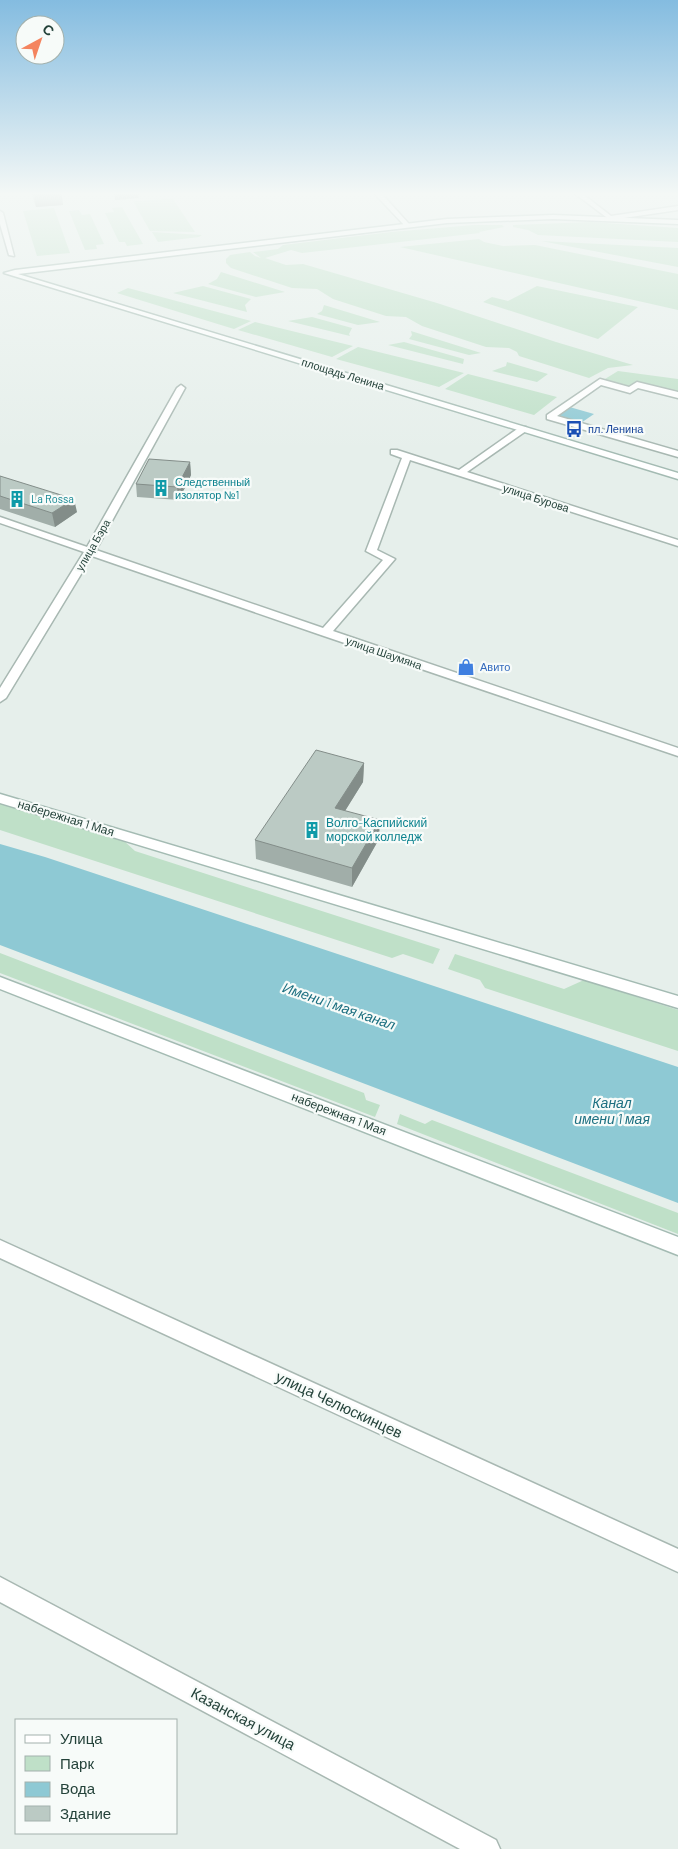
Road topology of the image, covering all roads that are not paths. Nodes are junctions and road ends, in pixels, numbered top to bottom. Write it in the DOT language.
graph roads {
  1 [pos="22,278"];
  2 [pos="181,388"];
  3 [pos="678,395"];
  4 [pos="523,429"];
  5 [pos="394,452"];
  6 [pos="678,454"];
  7 [pos="407,456"];
  8 [pos="460,473"];
  9 [pos="678,476"];
  10 [pos="0,520"];
  11 [pos="678,543"];
  12 [pos="90,551"];
  13 [pos="325,633"];
  14 [pos="0,698"];
  15 [pos="678,752"];
  16 [pos="0,798"];
  17 [pos="0,983"];
  18 [pos="678,1002"];
  19 [pos="678,1246"];
  20 [pos="0,1248"];
  21 [pos="678,1562"];
  22 [pos="0,1589"];
  23 [pos="486,1849"];
  1 -- 4 [label="street, площадь Ленина"];
  2 -- 12 [label="street, улица Бэра"];
  3 -- 6 [label="street"];
  4 -- 8 [label="street"];
  4 -- 9 [label="street, площадь Ленина"];
  5 -- 7 [label="street, улица Бурова"];
  7 -- 8 [label="street, улица Бурова"];
  7 -- 13 [label="street"];
  8 -- 11 [label="street, улица Бурова"];
  10 -- 12 [label="street, улица Шаумяна"];
  12 -- 13 [label="street, улица Шаумяна"];
  12 -- 14 [label="street, улица Бэра"];
  13 -- 15 [label="street, улица Шаумяна"];
  16 -- 18 [label="street, набережная 1 Мая"];
  17 -- 19 [label="street, набережная 1 Мая"];
  20 -- 21 [label="street, улица Челюскинцев"];
  22 -- 23 [label="street, Казанская улица"];
}
